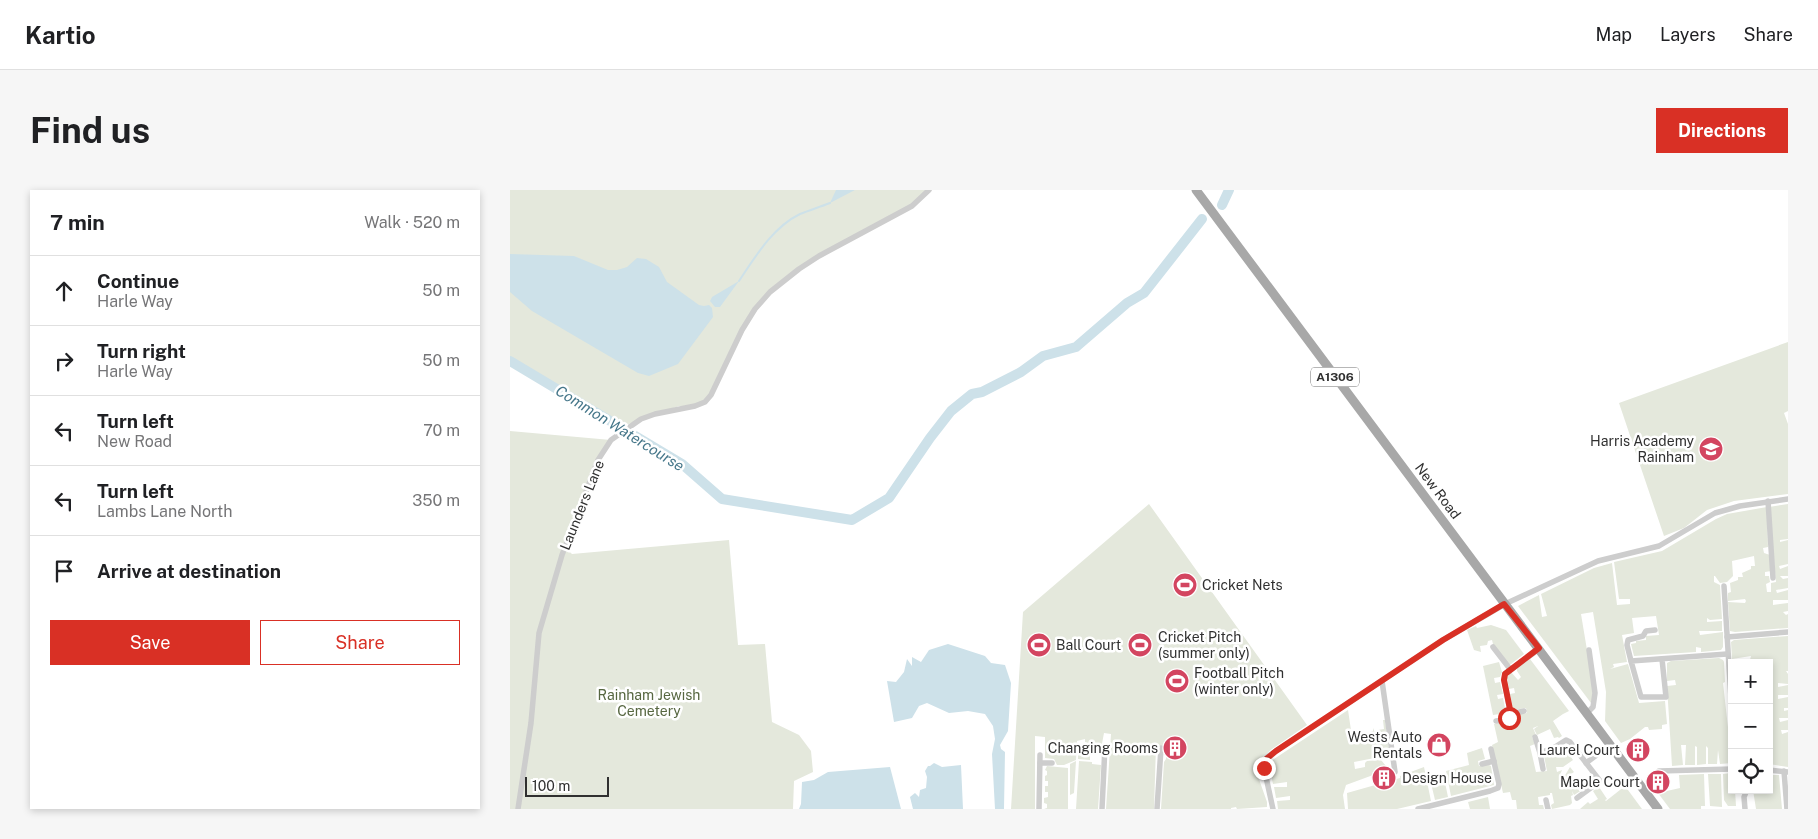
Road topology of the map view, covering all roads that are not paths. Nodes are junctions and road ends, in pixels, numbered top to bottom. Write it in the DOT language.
graph roads {
  1 [pos="929,190"];
  2 [pos="1196,190"];
  3 [pos="1788,499"];
  4 [pos="1768,501"];
  5 [pos="1774,578"];
  6 [pos="1724,586"];
  7 [pos="1504,604"];
  8 [pos="1655,630"];
  9 [pos="1788,632"];
  10 [pos="1727,637"];
  11 [pos="1493,647"];
  12 [pos="1539,648"];
  13 [pos="1589,650"];
  14 [pos="1727,654"];
  15 [pos="1662,658"];
  16 [pos="1631,661"];
  17 [pos="1510,669"];
  18 [pos="1382,681"];
  19 [pos="1731,704"];
  20 [pos="1524,711"];
  21 [pos="1587,713"];
  22 [pos="1511,714"];
  23 [pos="1496,722"];
  24 [pos="1535,738"];
  25 [pos="1610,745"];
  26 [pos="1105,746"];
  27 [pos="1161,748"];
  28 [pos="1491,748"];
  29 [pos="1540,753"];
  30 [pos="1040,755"];
  31 [pos="1494,761"];
  32 [pos="1040,763"];
  33 [pos="1052,763"];
  34 [pos="1586,763"];
  35 [pos="1482,764"];
  36 [pos="1728,768"];
  37 [pos="1543,769"];
  38 [pos="1773,770"];
  39 [pos="1659,771"];
  40 [pos="1786,771"];
  41 [pos="1395,772"];
  42 [pos="1745,794"];
  43 [pos="1577,798"];
  44 [pos="1546,800"];
  45 [pos="518,809"];
  46 [pos="1040,809"];
  47 [pos="1102,809"];
  48 [pos="1158,809"];
  49 [pos="1273,809"];
  50 [pos="1418,809"];
  51 [pos="1548,809"];
  52 [pos="1658,809"];
  53 [pos="1745,809"];
  54 [pos="1787,809"];
  1 -- 45 [label="street, Launders Lane"];
  2 -- 7 [label="main road, New Road / A1306"];
  3 -- 4 [label="street"];
  4 -- 5 [label="street"];
  4 -- 7 [label="street"];
  6 -- 10 [label="street"];
  7 -- 12 [label="main road, New Road / A1306"];
  7 -- 18 [label="street"];
  8 -- 16 [label="street"];
  9 -- 10 [label="street"];
  10 -- 14 [label="street"];
  11 -- 17 [label="street"];
  12 -- 17 [label="street"];
  12 -- 21 [label="main road, New Road / A1306"];
  13 -- 21 [label="street"];
  14 -- 15 [label="street"];
  14 -- 19 [label="street"];
  15 -- 16 [label="street"];
  15 -- 16 [label="street"];
  17 -- 22 [label="street"];
  18 -- 41 [label="street"];
  18 -- 49 [label="street"];
  20 -- 22 [label="street"];
  21 -- 25 [label="main road, New Road / A1306"];
  22 -- 23 [label="street"];
  24 -- 29 [label="street"];
  25 -- 34 [label="street"];
  25 -- 52 [label="main road, New Road / A1306"];
  26 -- 47 [label="street"];
  27 -- 48 [label="street"];
  28 -- 31 [label="street"];
  29 -- 34 [label="street"];
  29 -- 37 [label="street"];
  30 -- 32 [label="street"];
  31 -- 35 [label="street"];
  31 -- 50 [label="street"];
  32 -- 33 [label="street"];
  32 -- 46 [label="street"];
  34 -- 43 [label="street"];
  36 -- 39 [label="street"];
  38 -- 40 [label="street"];
  40 -- 54 [label="street"];
  42 -- 53 [label="street"];
  44 -- 51 [label="street"];
}
